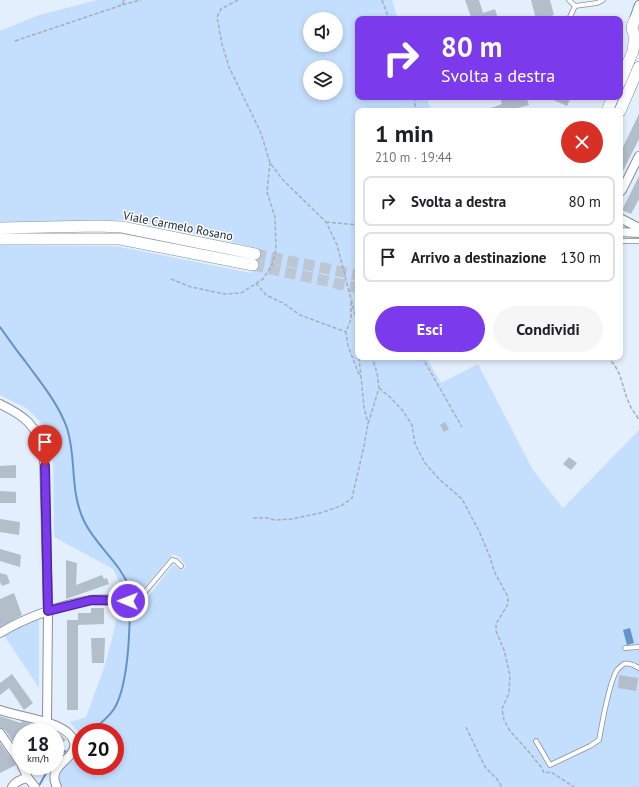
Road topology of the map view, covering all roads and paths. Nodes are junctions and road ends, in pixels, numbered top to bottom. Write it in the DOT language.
graph roads {
  1 [pos="124,0"];
  2 [pos="141,0"];
  3 [pos="238,0"];
  4 [pos="382,0"];
  5 [pos="569,0"];
  6 [pos="603,0"];
  7 [pos="638,0"];
  8 [pos="122,5"];
  9 [pos="639,5"];
  10 [pos="575,6"];
  11 [pos="388,16"];
  12 [pos="570,16"];
  13 [pos="636,18"];
  14 [pos="637,37"];
  15 [pos="14,41"];
  16 [pos="639,67"];
  17 [pos="623,75"];
  18 [pos="621,108"];
  19 [pos="639,156"];
  20 [pos="623,186"];
  21 [pos="623,220"];
  22 [pos="326,222"];
  23 [pos="355,225"];
  24 [pos="0,228"];
  25 [pos="639,228"];
  26 [pos="623,232"];
  27 [pos="639,233"];
  28 [pos="0,239"];
  29 [pos="623,241"];
  30 [pos="639,241"];
  31 [pos="255,254"];
  32 [pos="252,265"];
  33 [pos="256,283"];
  34 [pos="351,300"];
  35 [pos="355,314"];
  36 [pos="346,332"];
  37 [pos="359,360"];
  38 [pos="373,360"];
  39 [pos="424,360"];
  40 [pos="610,360"];
  41 [pos="360,377"];
  42 [pos="379,388"];
  43 [pos="0,404"];
  44 [pos="639,420"];
  45 [pos="368,424"];
  46 [pos="462,427"];
  47 [pos="253,518"];
  48 [pos="181,566"];
  49 [pos="125,601"];
  50 [pos="48,611"];
  51 [pos="0,632"];
  52 [pos="639,647"];
  53 [pos="625,648"];
  54 [pos="639,668"];
  55 [pos="0,710"];
  56 [pos="47,722"];
  57 [pos="466,727"];
  58 [pos="0,733"];
  59 [pos="536,741"];
  60 [pos="12,750"];
  61 [pos="27,775"];
  62 [pos="28,778"];
  63 [pos="12,787"];
  64 [pos="35,787"];
  65 [pos="58,787"];
  66 [pos="502,787"];
  67 [pos="574,787"];
  1 -- 8 [label="path"];
  2 -- 8 [label="path"];
  3 -- 22 [label="path"];
  4 -- 11 [label="path"];
  5 -- 10 [label="lane"];
  6 -- 10 [label="lane"];
  7 -- 9 [label="street"];
  8 -- 15 [label="path"];
  9 -- 13 [label="street"];
  10 -- 12 [label="lane"];
  13 -- 14 [label="main road"];
  14 -- 17 [label="main road"];
  16 -- 18 [label="main road"];
  19 -- 20 [label="street"];
  21 -- 25 [label="street"];
  22 -- 23 [label="path"];
  22 -- 34 [label="path"];
  24 -- 31 [label="main road, Viale Carmelo Rosano"];
  26 -- 27 [label="street"];
  28 -- 32 [label="main road, Viale Carmelo Rosano"];
  29 -- 30 [label="lane"];
  33 -- 36 [label="path"];
  34 -- 35 [label="path"];
  34 -- 36 [label="path"];
  36 -- 41 [label="path"];
  37 -- 41 [label="path"];
  38 -- 42 [label="path"];
  39 -- 46 [label="path"];
  40 -- 44 [label="path"];
  41 -- 45 [label="path"];
  42 -- 45 [label="path"];
  42 -- 67 [label="path"];
  43 -- 50 [label="street"];
  45 -- 47 [label="path"];
  48 -- 49 [label="lane"];
  49 -- 50 [label="street"];
  50 -- 51 [label="street"];
  50 -- 56 [label="street"];
  52 -- 53 [label="lane"];
  54 -- 59 [label="lane"];
  55 -- 56 [label="street"];
  56 -- 65 [label="street"];
  57 -- 66 [label="path"];
  58 -- 60 [label="street"];
  61 -- 62 [label="street"];
  62 -- 63 [label="street"];
  62 -- 64 [label="street"];
}
